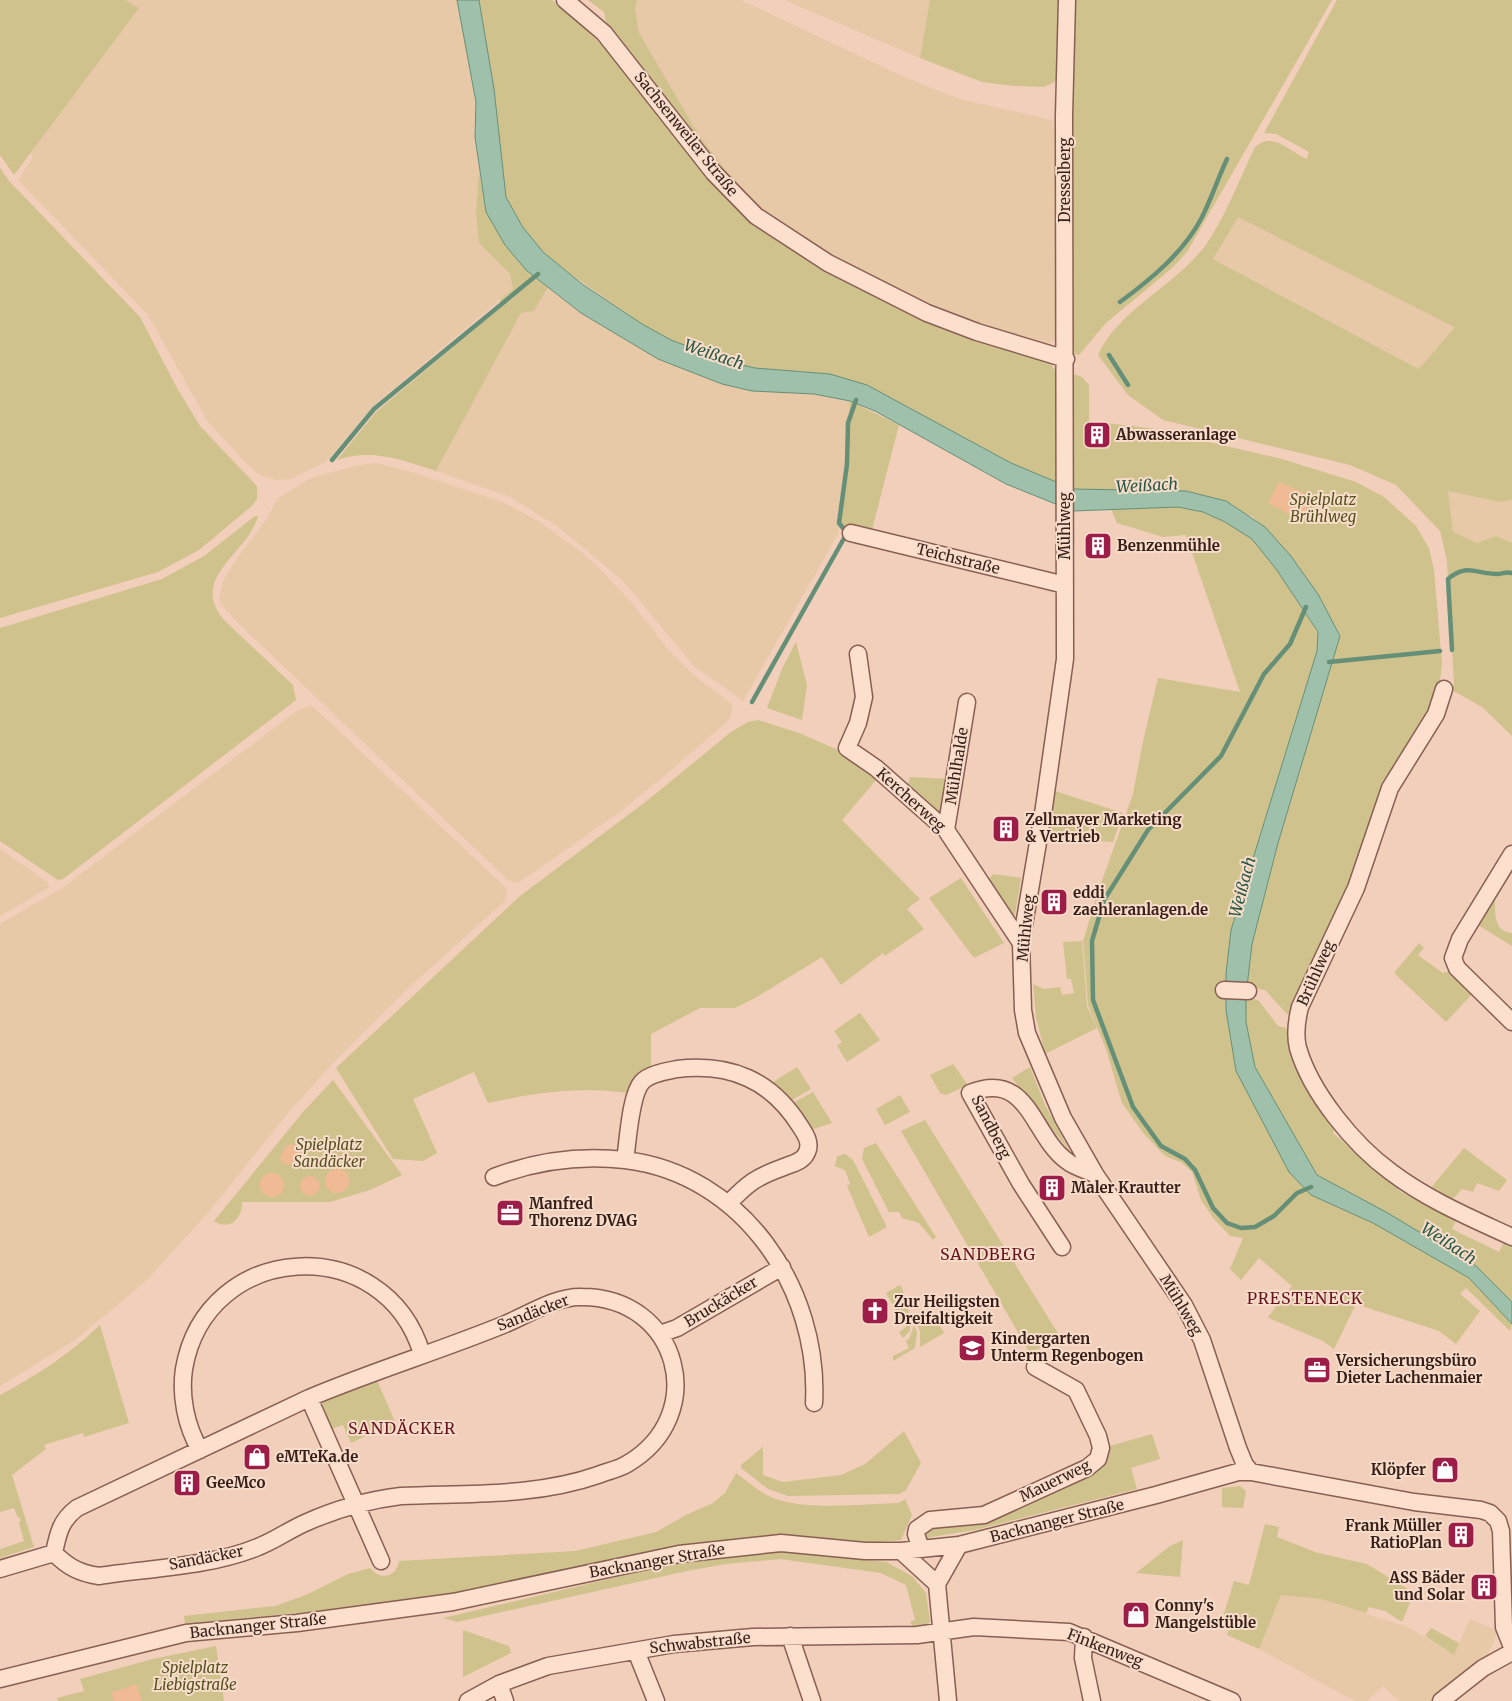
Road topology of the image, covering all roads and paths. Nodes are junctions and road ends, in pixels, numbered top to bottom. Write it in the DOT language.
graph roads {
  1 [pos="565,0"];
  2 [pos="1067,0"];
  3 [pos="1066,360"];
  4 [pos="852,534"];
  5 [pos="1065,586"];
  6 [pos="858,654"];
  7 [pos="1444,689"];
  8 [pos="967,702"];
  9 [pos="946,830"];
  10 [pos="1512,854"];
  11 [pos="1021,943"];
  12 [pos="1224,990"];
  13 [pos="1248,991"];
  14 [pos="1512,1022"];
  15 [pos="626,1160"];
  16 [pos="1095,1174"];
  17 [pos="494,1177"];
  18 [pos="728,1204"];
  19 [pos="1512,1237"];
  20 [pos="1062,1247"];
  21 [pos="782,1267"];
  22 [pos="660,1334"];
  23 [pos="422,1354"];
  24 [pos="1035,1367"];
  25 [pos="309,1398"];
  26 [pos="814,1403"];
  27 [pos="200,1450"];
  28 [pos="1251,1472"];
  29 [pos="356,1504"];
  30 [pos="959,1545"];
  31 [pos="922,1549"];
  32 [pos="901,1551"];
  33 [pos="54,1552"];
  34 [pos="382,1561"];
  35 [pos="0,1569"];
  36 [pos="937,1584"];
  37 [pos="940,1633"];
  38 [pos="790,1636"];
  39 [pos="1084,1637"];
  40 [pos="1512,1647"];
  41 [pos="636,1651"];
  42 [pos="1512,1652"];
  43 [pos="0,1679"];
  44 [pos="500,1684"];
  45 [pos="468,1701"];
  46 [pos="505,1701"];
  47 [pos="656,1701"];
  48 [pos="812,1701"];
  49 [pos="948,1701"];
  50 [pos="1092,1701"];
  51 [pos="1232,1701"];
  52 [pos="1441,1701"];
  1 -- 3 [label="street, Sachsenweiler Straße"];
  2 -- 3 [label="street, Dresselberg"];
  3 -- 5 [label="street, Mühlweg"];
  4 -- 5 [label="street, Teichstraße"];
  5 -- 11 [label="street, Mühlweg"];
  6 -- 9 [label="street, Kercherweg"];
  7 -- 19 [label="street, Brühlweg"];
  8 -- 9 [label="street, Mühlhalde"];
  9 -- 11 [label="street, Kercherweg"];
  10 -- 14 [label="street"];
  11 -- 16 [label="street, Mühlweg"];
  12 -- 13 [label="street"];
  15 -- 17 [label="street"];
  15 -- 18 [label="street"];
  15 -- 18 [label="street"];
  16 -- 20 [label="street, Sandberg"];
  16 -- 28 [label="street, Mühlweg"];
  18 -- 21 [label="street"];
  21 -- 22 [label="street, Bruckäcker"];
  21 -- 26 [label="street"];
  22 -- 23 [label="street, Sandäcker"];
  22 -- 29 [label="street, Sandäcker"];
  23 -- 25 [label="street, Sandäcker"];
  23 -- 27 [label="street"];
  24 -- 31 [label="street, Mauerweg"];
  25 -- 27 [label="street, Sandäcker"];
  25 -- 29 [label="street"];
  27 -- 33 [label="street, Sandäcker"];
  28 -- 30 [label="street, Backnanger Straße"];
  28 -- 40 [label="street, Backnanger Straße"];
  29 -- 33 [label="street, Sandäcker"];
  29 -- 34 [label="street"];
  30 -- 31 [label="street, Backnanger Straße"];
  30 -- 36 [label="street"];
  31 -- 32 [label="street, Backnanger Straße"];
  32 -- 36 [label="street"];
  32 -- 43 [label="street, Backnanger Straße"];
  33 -- 35 [label="street"];
  36 -- 37 [label="street"];
  37 -- 38 [label="street, Schwabstraße"];
  37 -- 39 [label="street, Finkenweg"];
  37 -- 49 [label="street"];
  38 -- 41 [label="street, Schwabstraße"];
  38 -- 48 [label="street"];
  39 -- 50 [label="street"];
  39 -- 51 [label="street, Finkenweg"];
  41 -- 44 [label="street, Schwabstraße"];
  41 -- 47 [label="street"];
  42 -- 52 [label="street"];
  44 -- 45 [label="street, Schwabstraße"];
  44 -- 46 [label="street"];
}
